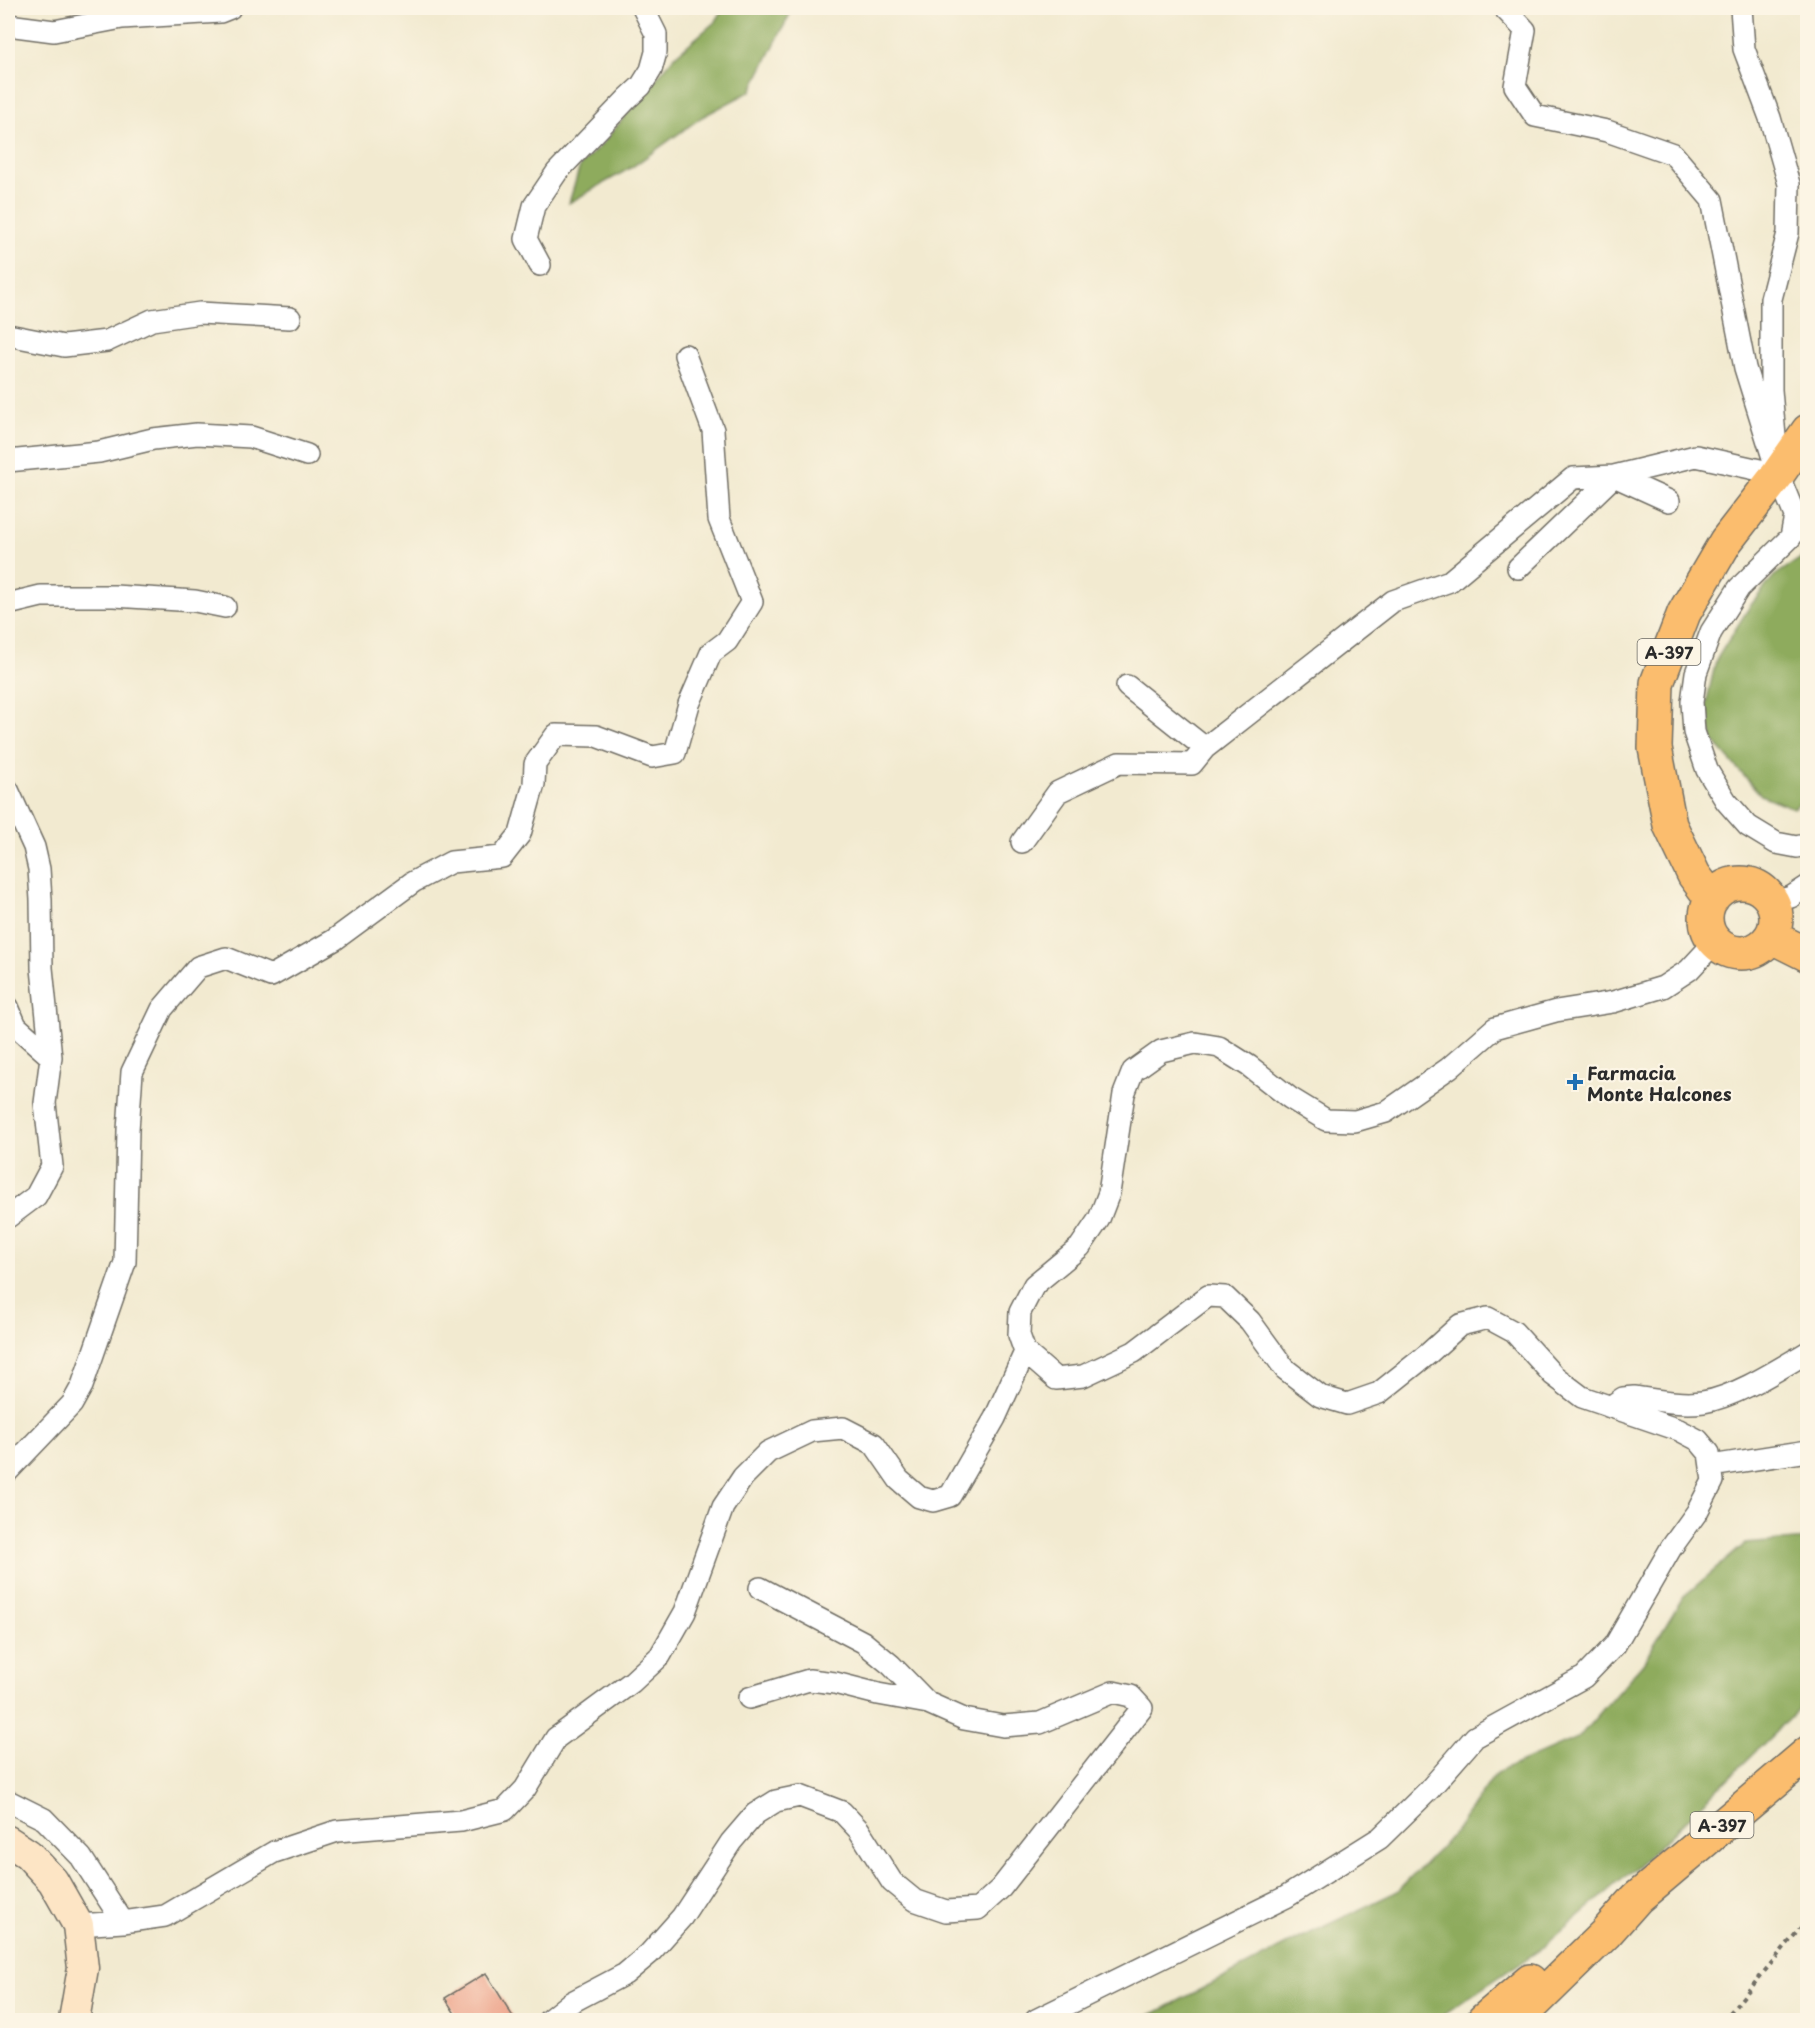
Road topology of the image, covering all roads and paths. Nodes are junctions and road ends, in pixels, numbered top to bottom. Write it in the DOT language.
graph roads {
  1 [pos="230,8"];
  2 [pos="643,8"];
  3 [pos="1504,8"];
  4 [pos="1741,8"];
  5 [pos="8,25"];
  6 [pos="540,265"];
  7 [pos="290,318"];
  8 [pos="8,335"];
  9 [pos="685,355"];
  10 [pos="1808,431"];
  11 [pos="307,455"];
  12 [pos="8,461"];
  13 [pos="1778,474"];
  14 [pos="1614,476"];
  15 [pos="1669,501"];
  16 [pos="1518,568"];
  17 [pos="8,604"];
  18 [pos="225,607"];
  19 [pos="1127,686"];
  20 [pos="1205,748"];
  21 [pos="8,790"];
  22 [pos="1022,842"];
  23 [pos="1808,844"];
  24 [pos="1808,886"];
  25 [pos="1712,898"];
  26 [pos="1773,902"];
  27 [pos="1772,937"];
  28 [pos="1715,942"];
  29 [pos="1808,956"];
  30 [pos="8,1007"];
  31 [pos="51,1057"];
  32 [pos="8,1217"];
  33 [pos="1025,1352"];
  34 [pos="1808,1352"];
  35 [pos="1610,1407"];
  36 [pos="1808,1451"];
  37 [pos="1711,1466"];
  38 [pos="8,1471"];
  39 [pos="760,1588"];
  40 [pos="749,1698"];
  41 [pos="928,1703"];
  42 [pos="1808,1753"];
  43 [pos="8,1801"];
  44 [pos="8,1841"];
  45 [pos="1808,1919"];
  46 [pos="123,1922"];
  47 [pos="78,1925"];
  48 [pos="1509,2012"];
  49 [pos="74,2020"];
  50 [pos="549,2020"];
  51 [pos="1036,2020"];
  52 [pos="1484,2020"];
  53 [pos="1724,2020"];
  1 -- 5 [label="street"];
  2 -- 6 [label="street"];
  3 -- 13 [label="street"];
  4 -- 13 [label="street"];
  7 -- 8 [label="street"];
  9 -- 38 [label="street"];
  10 -- 13 [label="main road, A-397"];
  11 -- 12 [label="street"];
  13 -- 14 [label="street"];
  13 -- 23 [label="street"];
  13 -- 25 [label="main road, A-397"];
  14 -- 15 [label="street"];
  14 -- 16 [label="street"];
  14 -- 20 [label="street"];
  17 -- 18 [label="street"];
  19 -- 20 [label="street"];
  20 -- 22 [label="street"];
  21 -- 31 [label="street"];
  24 -- 26 [label="street"];
  25 -- 26 [label="main road"];
  25 -- 28 [label="main road"];
  26 -- 27 [label="main road"];
  27 -- 28 [label="main road"];
  27 -- 29 [label="main road"];
  28 -- 33 [label="street"];
  30 -- 31 [label="street"];
  31 -- 32 [label="street"];
  33 -- 35 [label="street"];
  33 -- 46 [label="street"];
  34 -- 35 [label="street"];
  35 -- 37 [label="street"];
  36 -- 37 [label="street"];
  37 -- 51 [label="street"];
  39 -- 41 [label="street"];
  40 -- 41 [label="street"];
  41 -- 50 [label="street"];
  42 -- 48 [label="main road, A-397"];
  43 -- 46 [label="street"];
  44 -- 47 [label="street"];
  45 -- 53 [label="path"];
  46 -- 47 [label="street"];
  47 -- 49 [label="street"];
  48 -- 52 [label="main road, A-397"];
}
